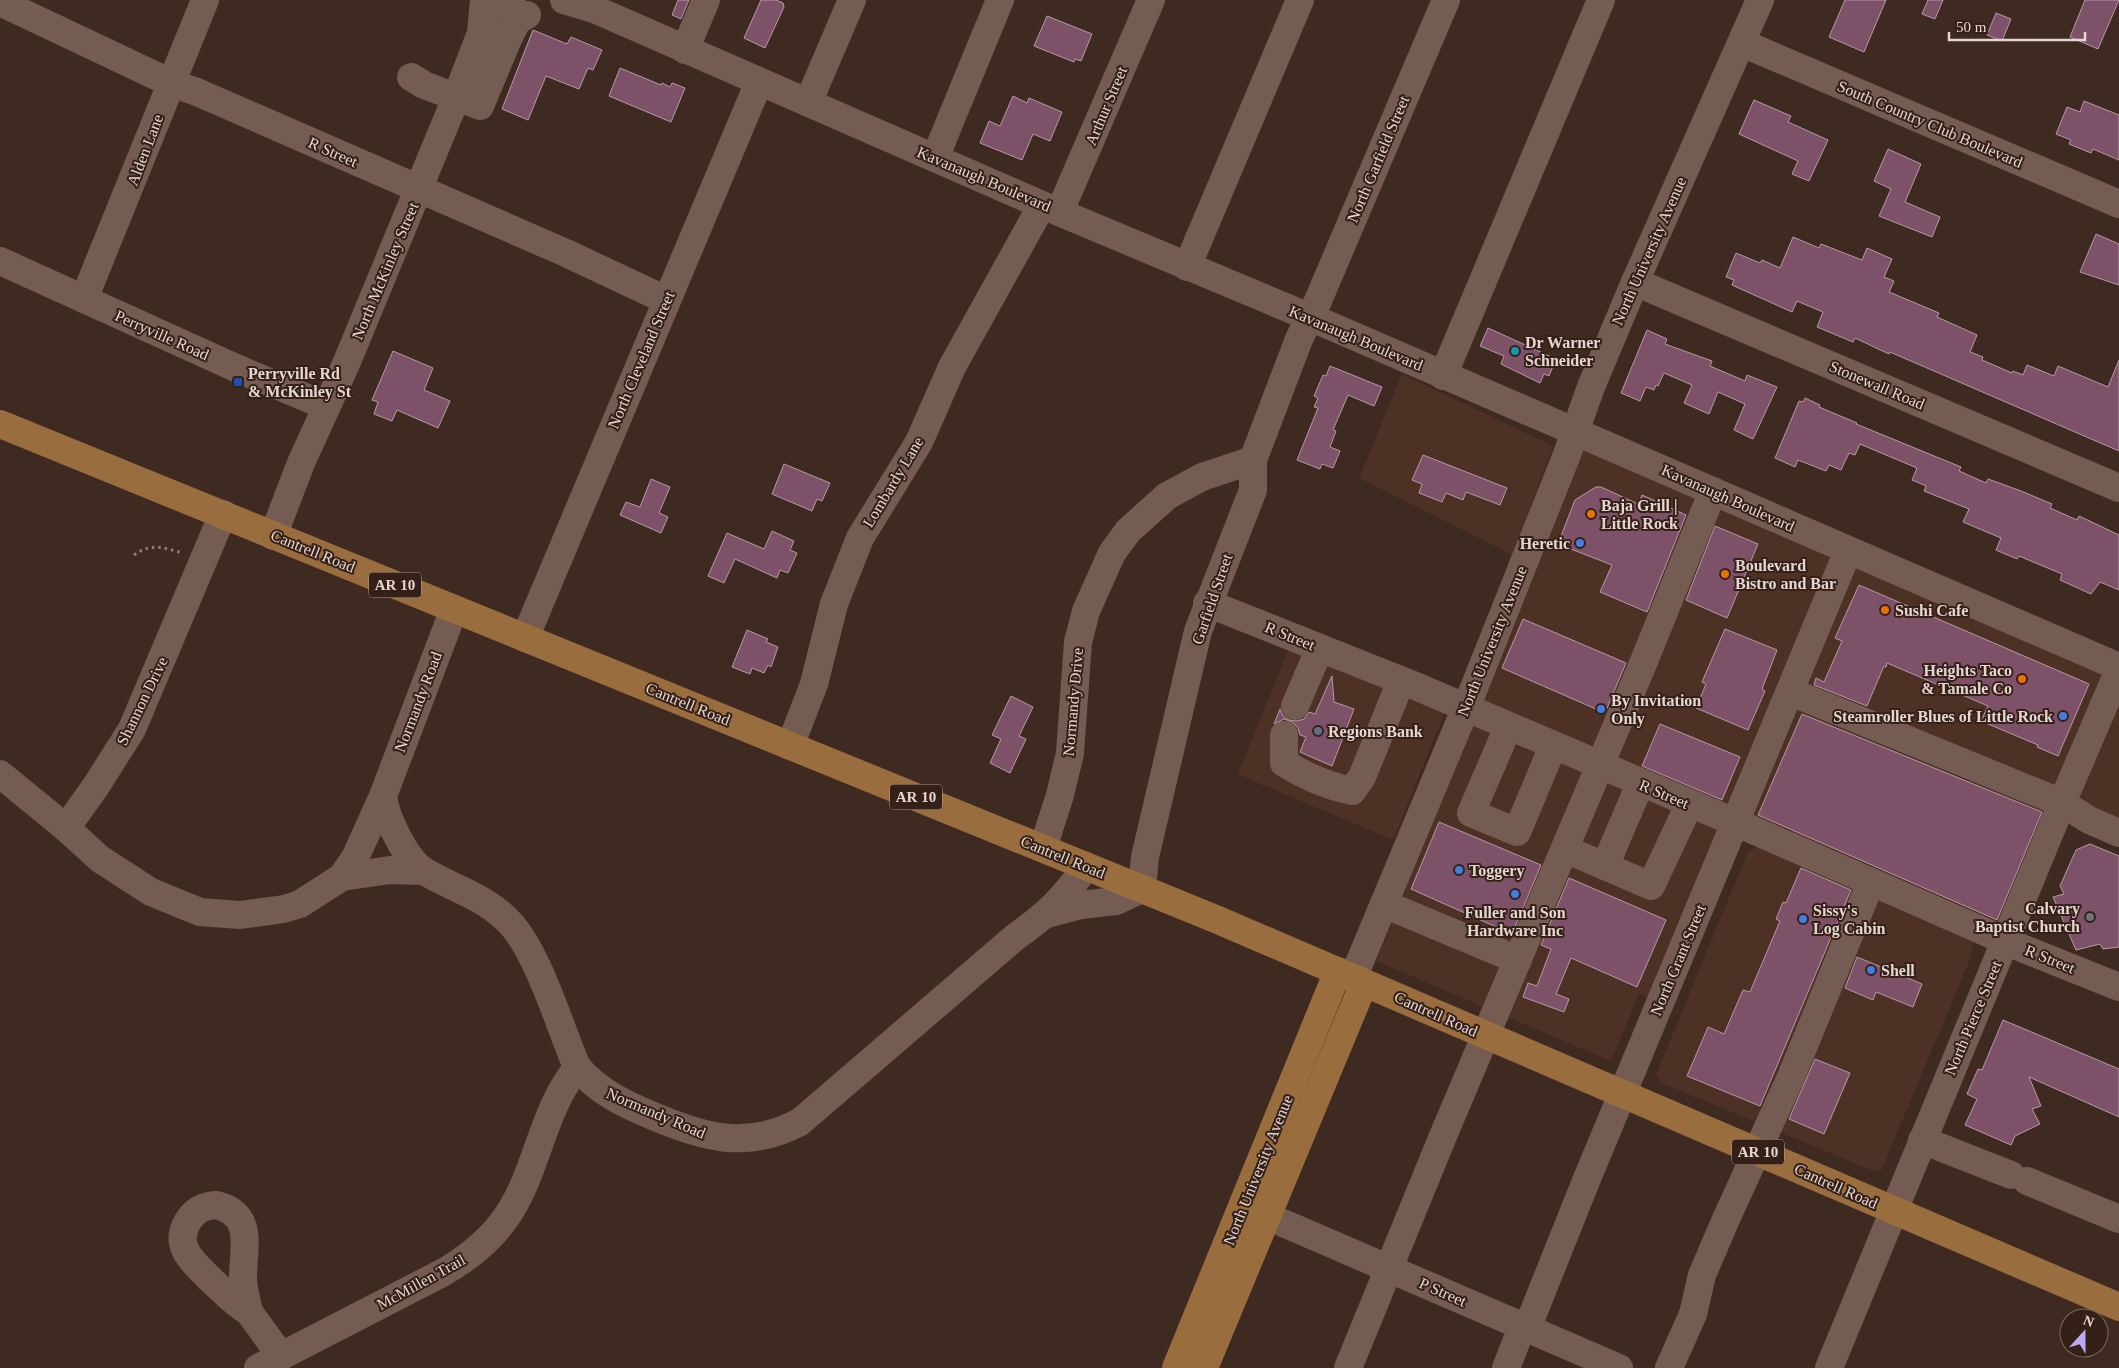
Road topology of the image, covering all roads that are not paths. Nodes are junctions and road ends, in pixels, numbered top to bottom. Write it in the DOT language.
graph roads {
  1 [pos="205,0"];
  2 [pos="484,0"];
  3 [pos="564,0"];
  4 [pos="706,0"];
  5 [pos="852,0"];
  6 [pos="1000,0"];
  7 [pos="1151,0"];
  8 [pos="1300,0"];
  9 [pos="1446,0"];
  10 [pos="1601,0"];
  11 [pos="1760,0"];
  12 [pos="0,2"];
  13 [pos="590,5"];
  14 [pos="520,8"];
  15 [pos="481,33"];
  16 [pos="1742,43"];
  17 [pos="686,50"];
  18 [pos="411,77"];
  19 [pos="759,82"];
  20 [pos="171,83"];
  21 [pos="456,98"];
  22 [pos="808,103"];
  23 [pos="935,158"];
  24 [pos="419,190"];
  25 [pos="2119,204"];
  26 [pos="1051,208"];
  27 [pos="0,260"];
  28 [pos="1187,267"];
  29 [pos="1635,282"];
  30 [pos="84,299"];
  31 [pos="666,300"];
  32 [pos="1310,318"];
  33 [pos="1443,376"];
  34 [pos="326,406"];
  35 [pos="0,424"];
  36 [pos="1575,432"];
  37 [pos="1253,460"];
  38 [pos="2119,488"];
  39 [pos="1713,491"];
  40 [pos="223,514"];
  41 [pos="273,536"];
  42 [pos="1848,551"];
  43 [pos="1207,603"];
  44 [pos="454,609"];
  45 [pos="525,638"];
  46 [pos="1320,648"];
  47 [pos="2119,668"];
  48 [pos="1401,681"];
  49 [pos="1791,692"];
  50 [pos="1295,706"];
  51 [pos="1465,708"];
  52 [pos="1508,727"];
  53 [pos="1284,735"];
  54 [pos="790,746"];
  55 [pos="1553,746"];
  56 [pos="1599,766"];
  57 [pos="0,774"];
  58 [pos="1640,784"];
  59 [pos="383,796"];
  60 [pos="2062,803"];
  61 [pos="1689,804"];
  62 [pos="1735,824"];
  63 [pos="66,828"];
  64 [pos="2119,833"];
  65 [pos="1043,848"];
  66 [pos="1565,848"];
  67 [pos="1086,866"];
  68 [pos="1604,866"];
  69 [pos="423,870"];
  70 [pos="342,877"];
  71 [pos="1871,882"];
  72 [pos="1142,889"];
  73 [pos="1384,904"];
  74 [pos="1047,914"];
  75 [pos="2005,941"];
  76 [pos="1518,960"];
  77 [pos="1352,977"];
  78 [pos="2119,987"];
  79 [pos="1487,1036"];
  80 [pos="576,1067"];
  81 [pos="1622,1094"];
  82 [pos="1922,1140"];
  83 [pos="1758,1152"];
  84 [pos="1893,1210"];
  85 [pos="1267,1216"];
  86 [pos="2119,1219"];
  87 [pos="1389,1269"];
  88 [pos="2119,1307"];
  89 [pos="249,1312"];
  90 [pos="1522,1327"];
  91 [pos="269,1362"];
  92 [pos="1176,1368"];
  93 [pos="1204,1368"];
  94 [pos="1348,1368"];
  95 [pos="1506,1368"];
  96 [pos="1619,1368"];
  97 [pos="1669,1368"];
  98 [pos="1829,1368"];
  1 -- 20 [label="street, Alden Lane"];
  2 -- 15 [label="street"];
  3 -- 13 [label="street, Kavanaugh Boulevard"];
  4 -- 17 [label="street"];
  5 -- 22 [label="street"];
  6 -- 23 [label="street"];
  7 -- 26 [label="street, Arthur Street"];
  8 -- 28 [label="street"];
  9 -- 32 [label="street, North Garfield Street"];
  10 -- 33 [label="street"];
  11 -- 16 [label="street, North University Avenue"];
  12 -- 20 [label="street, R Street"];
  13 -- 17 [label="street, Kavanaugh Boulevard"];
  14 -- 15 [label="street"];
  14 -- 21 [label="street"];
  15 -- 21 [label="street, North McKinley Street"];
  16 -- 25 [label="street, South Country Club Boulevard"];
  16 -- 29 [label="street, North University Avenue"];
  17 -- 19 [label="street, Kavanaugh Boulevard"];
  18 -- 21 [label="street"];
  19 -- 22 [label="street, Kavanaugh Boulevard"];
  19 -- 31 [label="street, North Cleveland Street"];
  20 -- 24 [label="street, R Street"];
  20 -- 30 [label="street, Alden Lane"];
  21 -- 24 [label="street, North McKinley Street"];
  22 -- 23 [label="street, Kavanaugh Boulevard"];
  23 -- 26 [label="street, Kavanaugh Boulevard"];
  24 -- 31 [label="street, R Street"];
  24 -- 34 [label="street, North McKinley Street"];
  26 -- 28 [label="street, Kavanaugh Boulevard"];
  26 -- 54 [label="street, Lombardy Lane"];
  27 -- 30 [label="street, Perryville Road"];
  28 -- 32 [label="street, Kavanaugh Boulevard"];
  29 -- 36 [label="street, North University Avenue"];
  29 -- 38 [label="street, Stonewall Road"];
  30 -- 34 [label="street, Perryville Road"];
  31 -- 45 [label="street, North Cleveland Street"];
  32 -- 33 [label="street, Kavanaugh Boulevard"];
  32 -- 37 [label="street, Garfield Street"];
  33 -- 36 [label="street, Kavanaugh Boulevard"];
  34 -- 41 [label="street, North McKinley Street"];
  35 -- 40 [label="main road, Cantrell Road / AR 10"];
  36 -- 39 [label="street, Kavanaugh Boulevard"];
  36 -- 51 [label="street, North University Avenue"];
  37 -- 43 [label="street, Garfield Street"];
  37 -- 65 [label="street, Normandy Drive"];
  39 -- 42 [label="street, Kavanaugh Boulevard"];
  39 -- 56 [label="street"];
  40 -- 41 [label="main road, Cantrell Road / AR 10"];
  40 -- 63 [label="street, Shannon Drive"];
  41 -- 44 [label="main road, Cantrell Road / AR 10"];
  42 -- 47 [label="street, Kavanaugh Boulevard"];
  42 -- 49 [label="street, North Grant Street"];
  43 -- 46 [label="street, R Street"];
  43 -- 72 [label="street, Garfield Street"];
  44 -- 45 [label="main road, Cantrell Road / AR 10"];
  44 -- 59 [label="street, Normandy Road"];
  45 -- 54 [label="main road, Cantrell Road / AR 10"];
  46 -- 48 [label="street, R Street"];
  46 -- 50 [label="street"];
  47 -- 60 [label="street, North Pierce Street"];
  48 -- 51 [label="street, R Street"];
  48 -- 53 [label="street"];
  49 -- 60 [label="street"];
  49 -- 62 [label="street, North Grant Street"];
  51 -- 52 [label="street, R Street"];
  51 -- 73 [label="street, North University Avenue"];
  52 -- 55 [label="street, R Street"];
  52 -- 55 [label="street"];
  54 -- 65 [label="main road, Cantrell Road / AR 10"];
  55 -- 56 [label="street, R Street"];
  56 -- 58 [label="street, R Street"];
  56 -- 66 [label="street"];
  57 -- 63 [label="street"];
  58 -- 61 [label="street, R Street"];
  58 -- 68 [label="street"];
  59 -- 69 [label="street, Normandy Road"];
  59 -- 70 [label="street, Normandy Road"];
  60 -- 64 [label="street"];
  60 -- 75 [label="street, North Pierce Street"];
  61 -- 62 [label="street, R Street"];
  61 -- 68 [label="street"];
  62 -- 71 [label="street, R Street"];
  62 -- 81 [label="street, North Grant Street"];
  63 -- 70 [label="street"];
  65 -- 67 [label="main road, Cantrell Road / AR 10"];
  66 -- 68 [label="street"];
  66 -- 76 [label="street"];
  67 -- 72 [label="main road, Cantrell Road / AR 10"];
  67 -- 74 [label="street, Normandy Road"];
  69 -- 70 [label="street, Normandy Road"];
  69 -- 80 [label="street, Normandy Road"];
  71 -- 75 [label="street, R Street"];
  71 -- 83 [label="street"];
  72 -- 74 [label="street, Normandy Road"];
  72 -- 77 [label="main road, Cantrell Road / AR 10"];
  73 -- 76 [label="street"];
  73 -- 77 [label="street, North University Avenue"];
  74 -- 80 [label="street, Normandy Road"];
  75 -- 78 [label="street, R Street"];
  75 -- 82 [label="street, North Pierce Street"];
  76 -- 79 [label="street"];
  77 -- 79 [label="main road, Cantrell Road / AR 10"];
  77 -- 85 [label="main road, North University Avenue"];
  77 -- 92 [label="main road, North University Avenue"];
  79 -- 81 [label="main road, Cantrell Road / AR 10"];
  79 -- 87 [label="street"];
  80 -- 91 [label="street, McMillen Trail"];
  81 -- 83 [label="main road, Cantrell Road / AR 10"];
  81 -- 90 [label="street, North Grant Street"];
  82 -- 84 [label="street, North Pierce Street"];
  82 -- 86 [label="street"];
  83 -- 84 [label="main road, Cantrell Road / AR 10"];
  83 -- 97 [label="street"];
  84 -- 88 [label="main road, Cantrell Road / AR 10"];
  84 -- 98 [label="street, North Pierce Street"];
  85 -- 87 [label="street, P Street"];
  85 -- 93 [label="main road, North University Avenue"];
  87 -- 90 [label="street, P Street"];
  87 -- 94 [label="street"];
  89 -- 91 [label="street"];
  90 -- 95 [label="street, North Grant Street"];
  90 -- 96 [label="street, P Street"];
}
